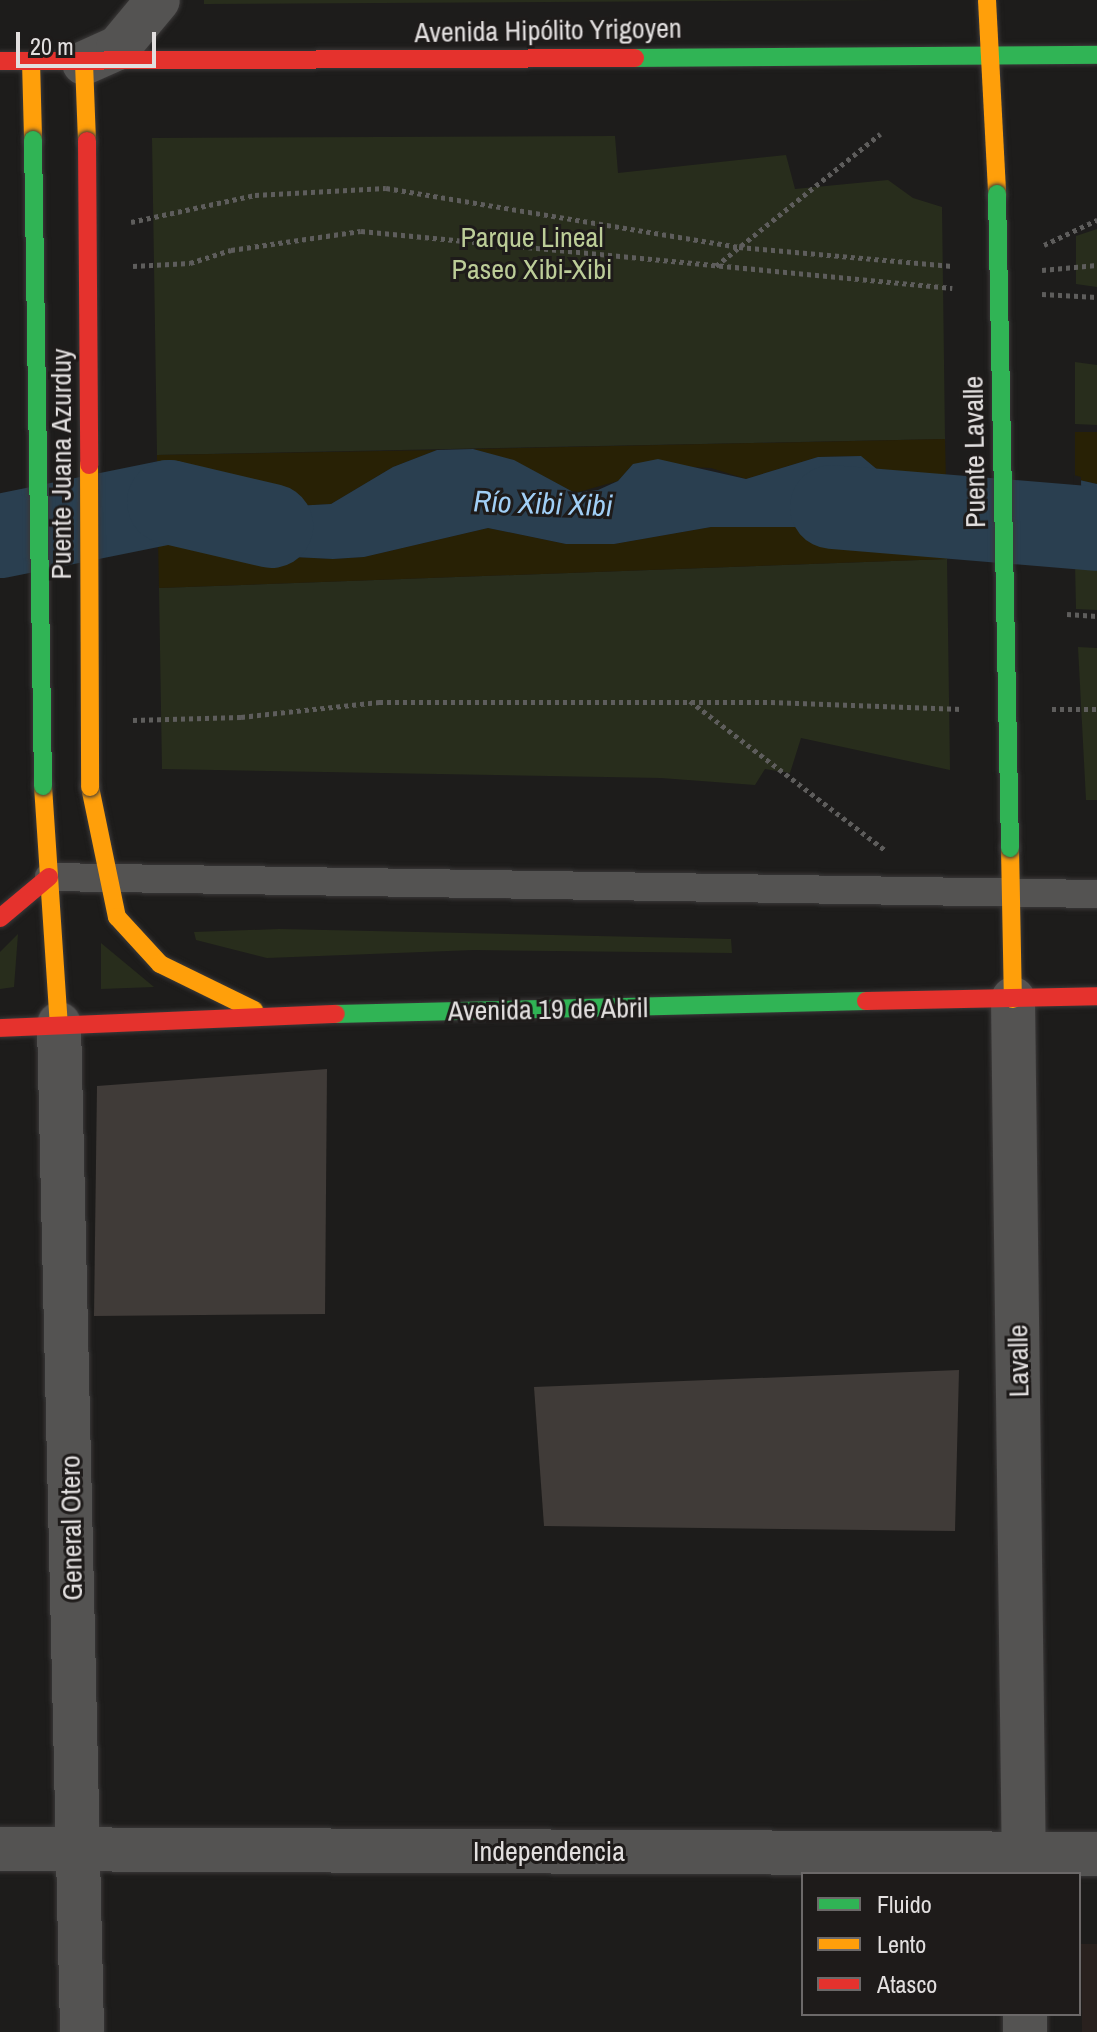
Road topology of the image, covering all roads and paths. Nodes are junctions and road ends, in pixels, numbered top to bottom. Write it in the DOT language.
graph roads {
  1 [pos="158,0"];
  2 [pos="987,0"];
  3 [pos="990,54"];
  4 [pos="1097,55"];
  5 [pos="10,58"];
  6 [pos="84,63"];
  7 [pos="880,134"];
  8 [pos="121,224"];
  9 [pos="739,247"];
  10 [pos="1097,265"];
  11 [pos="715,266"];
  12 [pos="959,266"];
  13 [pos="127,267"];
  14 [pos="1035,271"];
  15 [pos="956,288"];
  16 [pos="1034,293"];
  17 [pos="1097,297"];
  18 [pos="1067,614"];
  19 [pos="1097,616"];
  20 [pos="690,701"];
  21 [pos="973,709"];
  22 [pos="1035,709"];
  23 [pos="1097,709"];
  24 [pos="121,720"];
  25 [pos="1010,848"];
  26 [pos="892,856"];
  27 [pos="104,874"];
  28 [pos="49,877"];
  29 [pos="1011,893"];
  30 [pos="1097,894"];
  31 [pos="0,918"];
  32 [pos="1097,996"];
  33 [pos="1013,999"];
  34 [pos="268,1016"];
  35 [pos="59,1024"];
  36 [pos="0,1028"];
  37 [pos="0,1849"];
  38 [pos="79,1850"];
  39 [pos="1097,1854"];
  40 [pos="1024,1863"];
  41 [pos="82,2032"];
  1 -- 6 [label="street"];
  2 -- 3 [label="main road, Puente Lavalle"];
  3 -- 4 [label="main road, Avenida Hipólito Yrigoyen"];
  3 -- 6 [label="main road, Avenida Hipólito Yrigoyen"];
  3 -- 25 [label="main road, Puente Lavalle, bridge"];
  5 -- 6 [label="main road, Avenida Hipólito Yrigoyen"];
  5 -- 28 [label="main road, Puente Juana Azurduy, bridge"];
  6 -- 27 [label="main road, Puente Juana Azurduy, bridge"];
  7 -- 9 [label="path"];
  8 -- 9 [label="path"];
  9 -- 11 [label="path"];
  9 -- 12 [label="path"];
  10 -- 14 [label="path"];
  11 -- 13 [label="path"];
  11 -- 15 [label="path"];
  16 -- 17 [label="path"];
  18 -- 19 [label="path"];
  20 -- 21 [label="path"];
  20 -- 24 [label="path"];
  20 -- 26 [label="path"];
  22 -- 23 [label="path"];
  25 -- 29 [label="main road, Lavalle"];
  27 -- 28 [label="lane"];
  27 -- 29 [label="lane"];
  27 -- 34 [label="main road, Puente Juana Azurduy"];
  28 -- 31 [label="main road"];
  28 -- 35 [label="main road, Puente Juana Azurduy"];
  29 -- 30 [label="lane"];
  29 -- 33 [label="main road, Lavalle"];
  32 -- 33 [label="main road, Avenida 19 de Abril"];
  33 -- 34 [label="main road, Avenida 19 de Abril"];
  33 -- 40 [label="street, Lavalle"];
  34 -- 35 [label="main road, Avenida 19 de Abril"];
  35 -- 36 [label="main road, Avenida 19 de Abril"];
  35 -- 38 [label="street, General Otero"];
  37 -- 38 [label="street, Independencia"];
  38 -- 40 [label="street, Independencia"];
  38 -- 41 [label="street, General Otero"];
  39 -- 40 [label="street, Independencia"];
}
